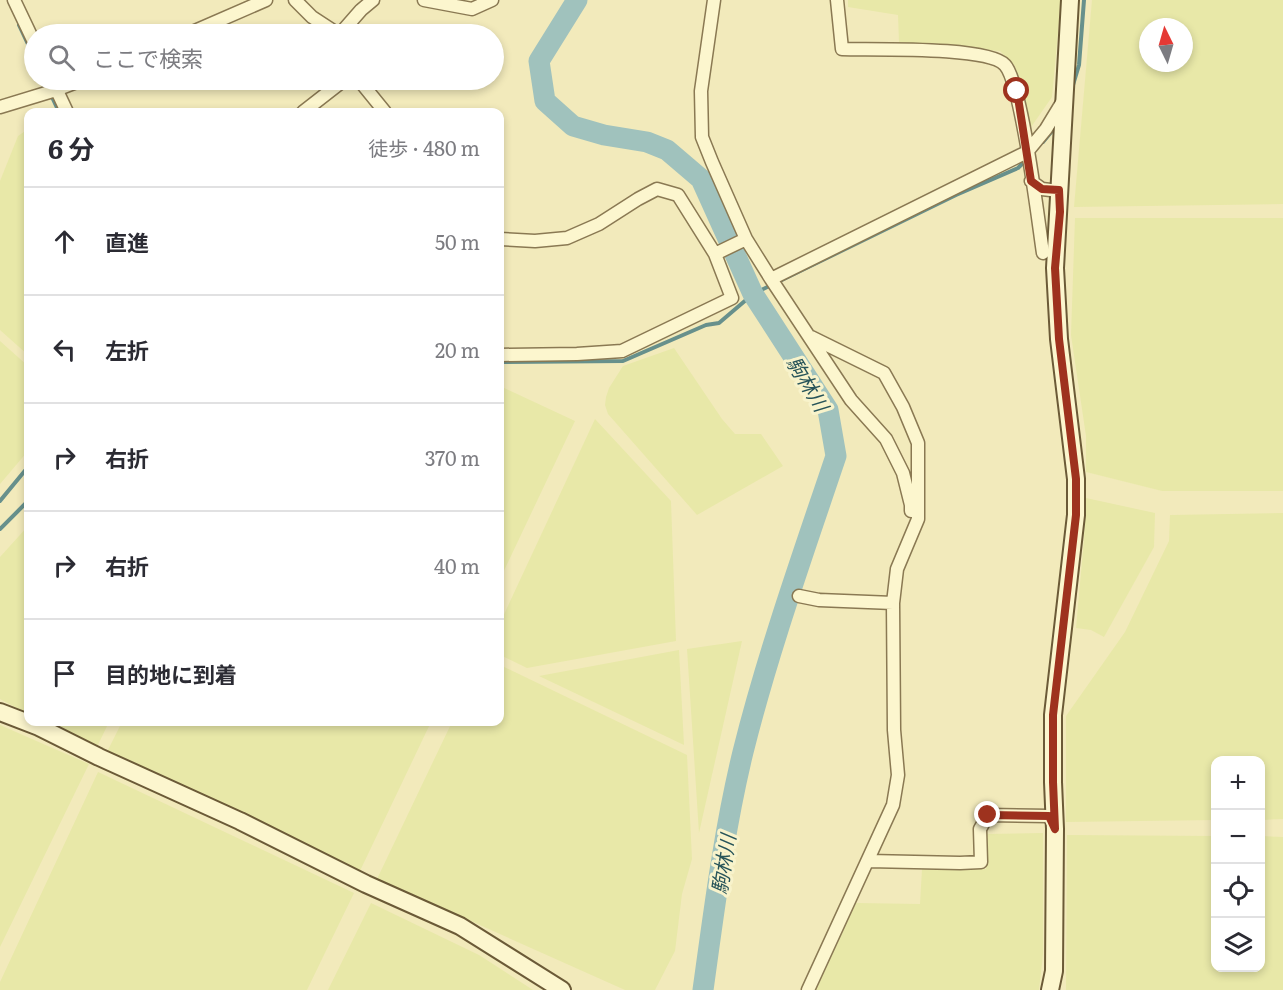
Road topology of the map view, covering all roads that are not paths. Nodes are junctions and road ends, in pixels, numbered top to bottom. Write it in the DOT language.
graph roads {
  1 [pos="14,0"];
  2 [pos="266,0"];
  3 [pos="295,0"];
  4 [pos="373,0"];
  5 [pos="424,0"];
  6 [pos="492,0"];
  7 [pos="714,0"];
  8 [pos="837,0"];
  9 [pos="1070,0"];
  10 [pos="25,24"];
  11 [pos="211,24"];
  12 [pos="323,24"];
  13 [pos="348,24"];
  14 [pos="42,90"];
  15 [pos="56,90"];
  16 [pos="331,90"];
  17 [pos="367,90"];
  18 [pos="1063,101"];
  19 [pos="0,107"];
  20 [pos="65,108"];
  21 [pos="308,108"];
  22 [pos="382,108"];
  23 [pos="1027,152"];
  24 [pos="1031,181"];
  25 [pos="1059,190"];
  26 [pos="504,239"];
  27 [pos="746,239"];
  28 [pos="1043,253"];
  29 [pos="715,254"];
  30 [pos="771,279"];
  31 [pos="811,337"];
  32 [pos="504,355"];
  33 [pos="908,542"];
  34 [pos="799,596"];
  35 [pos="893,603"];
  36 [pos="0,712"];
  37 [pos="24,721"];
  38 [pos="36,726"];
  39 [pos="1055,829"];
  40 [pos="869,861"];
  41 [pos="562,990"];
  42 [pos="808,990"];
  43 [pos="1052,990"];
  1 -- 10 [label="street"];
  2 -- 11 [label="street"];
  3 -- 12 [label="street"];
  4 -- 13 [label="street"];
  5 -- 6 [label="street"];
  7 -- 27 [label="street"];
  8 -- 23 [label="street"];
  9 -- 18 [label="street"];
  14 -- 19 [label="street"];
  15 -- 20 [label="street"];
  16 -- 21 [label="street"];
  17 -- 22 [label="street"];
  18 -- 23 [label="street"];
  18 -- 25 [label="street"];
  23 -- 24 [label="street"];
  23 -- 30 [label="street"];
  24 -- 25 [label="street"];
  24 -- 28 [label="street"];
  25 -- 39 [label="street"];
  26 -- 29 [label="street"];
  27 -- 29 [label="street"];
  27 -- 30 [label="street"];
  29 -- 32 [label="street"];
  30 -- 31 [label="street"];
  31 -- 33 [label="street"];
  31 -- 33 [label="street"];
  33 -- 35 [label="street"];
  34 -- 35 [label="street"];
  35 -- 40 [label="street"];
  36 -- 37 [label="street"];
  38 -- 41 [label="street"];
  39 -- 40 [label="street"];
  39 -- 43 [label="street"];
  40 -- 42 [label="street"];
}
